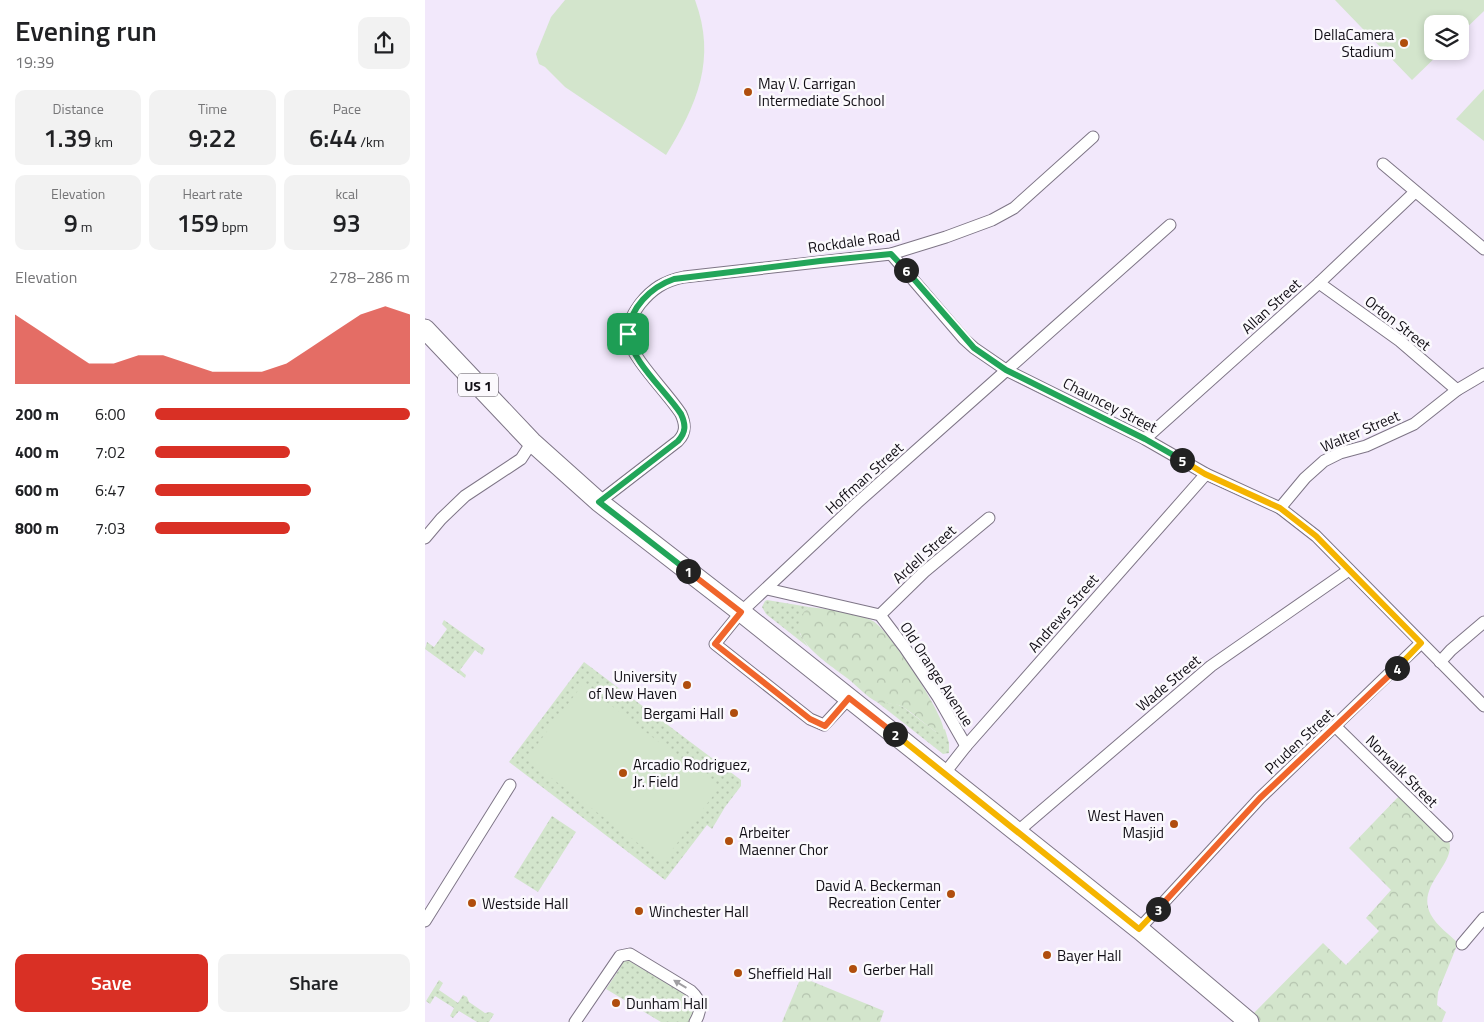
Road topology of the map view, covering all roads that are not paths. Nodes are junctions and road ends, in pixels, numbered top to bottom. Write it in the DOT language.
graph roads {
  1 [pos="1093,137"];
  2 [pos="1383,164"];
  3 [pos="1415,192"];
  4 [pos="1170,225"];
  5 [pos="1484,249"];
  6 [pos="891,254"];
  7 [pos="1319,283"];
  8 [pos="425,329"];
  9 [pos="1006,370"];
  10 [pos="1484,374"];
  11 [pos="1457,390"];
  12 [pos="1145,439"];
  13 [pos="532,442"];
  14 [pos="1205,474"];
  15 [pos="599,502"];
  16 [pos="1280,508"];
  17 [pos="989,518"];
  18 [pos="425,538"];
  19 [pos="1349,570"];
  20 [pos="767,589"];
  21 [pos="741,612"];
  22 [pos="880,616"];
  23 [pos="1484,622"];
  24 [pos="1421,643"];
  25 [pos="1440,662"];
  26 [pos="849,698"];
  27 [pos="1484,706"];
  28 [pos="1336,727"];
  29 [pos="966,746"];
  30 [pos="944,774"];
  31 [pos="510,785"];
  32 [pos="1017,832"];
  33 [pos="1447,836"];
  34 [pos="1484,918"];
  35 [pos="425,921"];
  36 [pos="1139,929"];
  37 [pos="1462,944"];
  38 [pos="575,1022"];
  39 [pos="695,1022"];
  40 [pos="1249,1022"];
  1 -- 6 [label="street, Rockdale Road"];
  2 -- 3 [label="street"];
  3 -- 5 [label="street"];
  3 -- 7 [label="street, Allan Street"];
  4 -- 9 [label="street, Hoffman Street"];
  6 -- 9 [label="street, Chauncey Street"];
  6 -- 15 [label="street, Rockdale Road"];
  7 -- 11 [label="street, Orton Street"];
  7 -- 12 [label="street, Allan Street"];
  8 -- 13 [label="main road, US 1"];
  9 -- 12 [label="street, Chauncey Street"];
  9 -- 20 [label="street, Hoffman Street"];
  10 -- 11 [label="street, Walter Street"];
  11 -- 16 [label="street, Walter Street"];
  12 -- 14 [label="street, Chauncey Street"];
  13 -- 15 [label="main road, US 1"];
  13 -- 18 [label="street"];
  14 -- 16 [label="street, Chauncey Street"];
  14 -- 29 [label="street, Andrews Street"];
  15 -- 21 [label="main road, US 1"];
  16 -- 19 [label="street, Chauncey Street"];
  17 -- 22 [label="street, Ardell Street"];
  19 -- 24 [label="street, Chauncey Street"];
  19 -- 32 [label="street, Wade Street"];
  20 -- 21 [label="street, Hoffman Street"];
  20 -- 22 [label="street, Old Orange Avenue"];
  21 -- 26 [label="main road, US 1"];
  21 -- 26 [label="street, Hoffman Street"];
  22 -- 29 [label="street, Old Orange Avenue"];
  23 -- 25 [label="street"];
  24 -- 25 [label="street, Chauncey Street"];
  24 -- 28 [label="street, Pruden Street"];
  25 -- 27 [label="street, Chauncey Street"];
  26 -- 30 [label="main road, US 1"];
  28 -- 33 [label="street, Norwalk Street"];
  28 -- 36 [label="street, Pruden Street"];
  29 -- 30 [label="street, Andrews Street"];
  30 -- 32 [label="main road, US 1"];
  31 -- 35 [label="street"];
  32 -- 36 [label="main road, US 1"];
  34 -- 37 [label="street"];
  36 -- 40 [label="main road, US 1"];
  39 -- 38 [label="street, one-way"];
}
